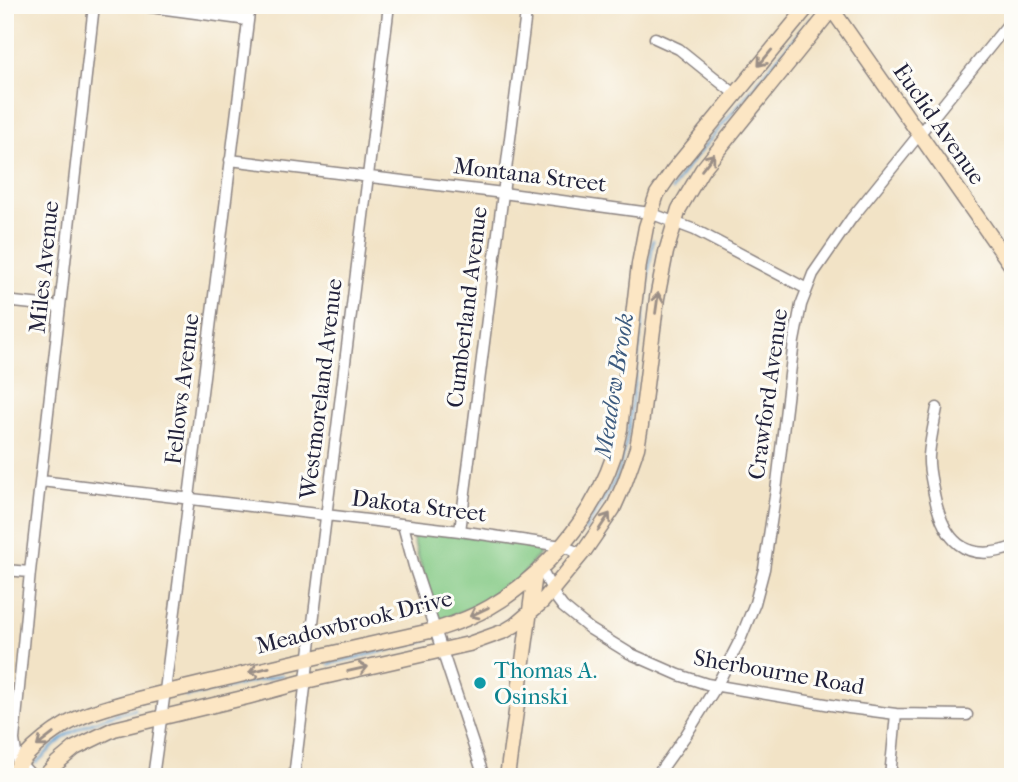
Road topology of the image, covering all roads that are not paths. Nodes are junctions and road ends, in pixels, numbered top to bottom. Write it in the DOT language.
graph roads {
  1 [pos="94,5"];
  2 [pos="136,5"];
  3 [pos="250,5"];
  4 [pos="390,5"];
  5 [pos="527,5"];
  6 [pos="808,5"];
  7 [pos="174,7"];
  8 [pos="832,7"];
  9 [pos="1013,18"];
  10 [pos="248,20"];
  11 [pos="655,38"];
  12 [pos="735,94"];
  13 [pos="919,135"];
  14 [pos="230,160"];
  15 [pos="369,176"];
  16 [pos="503,192"];
  17 [pos="650,213"];
  18 [pos="675,221"];
  19 [pos="1013,268"];
  20 [pos="807,289"];
  21 [pos="5,301"];
  22 [pos="60,307"];
  23 [pos="937,408"];
  24 [pos="41,481"];
  25 [pos="189,500"];
  26 [pos="327,515"];
  27 [pos="403,525"];
  28 [pos="460,531"];
  29 [pos="562,546"];
  30 [pos="1013,547"];
  31 [pos="582,554"];
  32 [pos="5,570"];
  33 [pos="538,571"];
  34 [pos="30,572"];
  35 [pos="552,591"];
  36 [pos="530,613"];
  37 [pos="435,630"];
  38 [pos="442,651"];
  39 [pos="309,658"];
  40 [pos="306,681"];
  41 [pos="717,685"];
  42 [pos="165,691"];
  43 [pos="896,714"];
  44 [pos="967,715"];
  45 [pos="162,717"];
  46 [pos="20,763"];
  47 [pos="11,777"];
  48 [pos="33,777"];
  49 [pos="44,777"];
  50 [pos="153,777"];
  51 [pos="294,777"];
  52 [pos="484,777"];
  53 [pos="507,777"];
  54 [pos="656,777"];
  55 [pos="890,777"];
  1 -- 22 [label="street, Miles Avenue"];
  2 -- 7 [label="street"];
  3 -- 10 [label="street, Fellows Avenue"];
  4 -- 15 [label="street, Westmoreland Avenue"];
  5 -- 16 [label="street, Cumberland Avenue"];
  6 -- 12 [label="street, Meadowbrook Drive, one-way"];
  7 -- 10 [label="street"];
  8 -- 13 [label="street, Euclid Avenue"];
  18 -- 8 [label="street, Meadowbrook Drive, one-way"];
  9 -- 13 [label="street, Crawford Avenue"];
  10 -- 14 [label="street, Fellows Avenue"];
  11 -- 12 [label="street"];
  12 -- 17 [label="street, Meadowbrook Drive"];
  13 -- 19 [label="street, Euclid Avenue"];
  13 -- 20 [label="street, Crawford Avenue"];
  14 -- 15 [label="street, Montana Street"];
  14 -- 25 [label="street, Fellows Avenue"];
  15 -- 16 [label="street, Montana Street"];
  15 -- 26 [label="street, Westmoreland Avenue"];
  16 -- 17 [label="street, Montana Street"];
  16 -- 28 [label="street, Cumberland Avenue"];
  17 -- 18 [label="street, Montana Street"];
  17 -- 29 [label="street, Meadowbrook Drive"];
  18 -- 20 [label="street, Montana Street"];
  31 -- 18 [label="street, Meadowbrook Drive, one-way"];
  20 -- 41 [label="street, Crawford Avenue"];
  21 -- 22 [label="street"];
  22 -- 24 [label="street, Miles Avenue"];
  23 -- 30 [label="street"];
  24 -- 25 [label="street, Dakota Street"];
  24 -- 34 [label="street, Miles Avenue"];
  25 -- 26 [label="street, Dakota Street"];
  25 -- 42 [label="street, Fellows Avenue"];
  26 -- 27 [label="street, Dakota Street"];
  26 -- 39 [label="street, Westmoreland Avenue"];
  27 -- 28 [label="street, Dakota Street"];
  27 -- 37 [label="street"];
  28 -- 29 [label="street, Dakota Street"];
  29 -- 31 [label="street, Dakota Street"];
  29 -- 33 [label="street, Meadowbrook Drive"];
  31 -- 35 [label="street, Meadowbrook Drive"];
  32 -- 34 [label="street"];
  33 -- 35 [label="street, Sherbourne Road"];
  33 -- 36 [label="street"];
  33 -- 37 [label="street, Meadowbrook Drive, one-way"];
  34 -- 46 [label="street, Miles Avenue"];
  35 -- 36 [label="street, Meadowbrook Drive"];
  35 -- 41 [label="street, Sherbourne Road"];
  36 -- 38 [label="street, Meadowbrook Drive"];
  36 -- 53 [label="street"];
  37 -- 38 [label="street"];
  37 -- 39 [label="street, Meadowbrook Drive"];
  40 -- 38 [label="street, Meadowbrook Drive, one-way"];
  38 -- 52 [label="street"];
  39 -- 40 [label="street, Westmoreland Avenue"];
  39 -- 42 [label="street, Meadowbrook Drive, one-way"];
  40 -- 45 [label="street, Meadowbrook Drive"];
  40 -- 51 [label="street, Westmoreland Avenue"];
  41 -- 43 [label="street, Sherbourne Road"];
  41 -- 54 [label="street, Crawford Avenue"];
  42 -- 45 [label="street, Fellows Avenue"];
  42 -- 46 [label="street, Meadowbrook Drive, one-way"];
  43 -- 44 [label="street, Sherbourne Road"];
  43 -- 55 [label="street"];
  45 -- 49 [label="street, Meadowbrook Drive"];
  45 -- 50 [label="street, Fellows Avenue"];
  46 -- 47 [label="street, Meadowbrook Drive"];
  46 -- 48 [label="street"];
}
